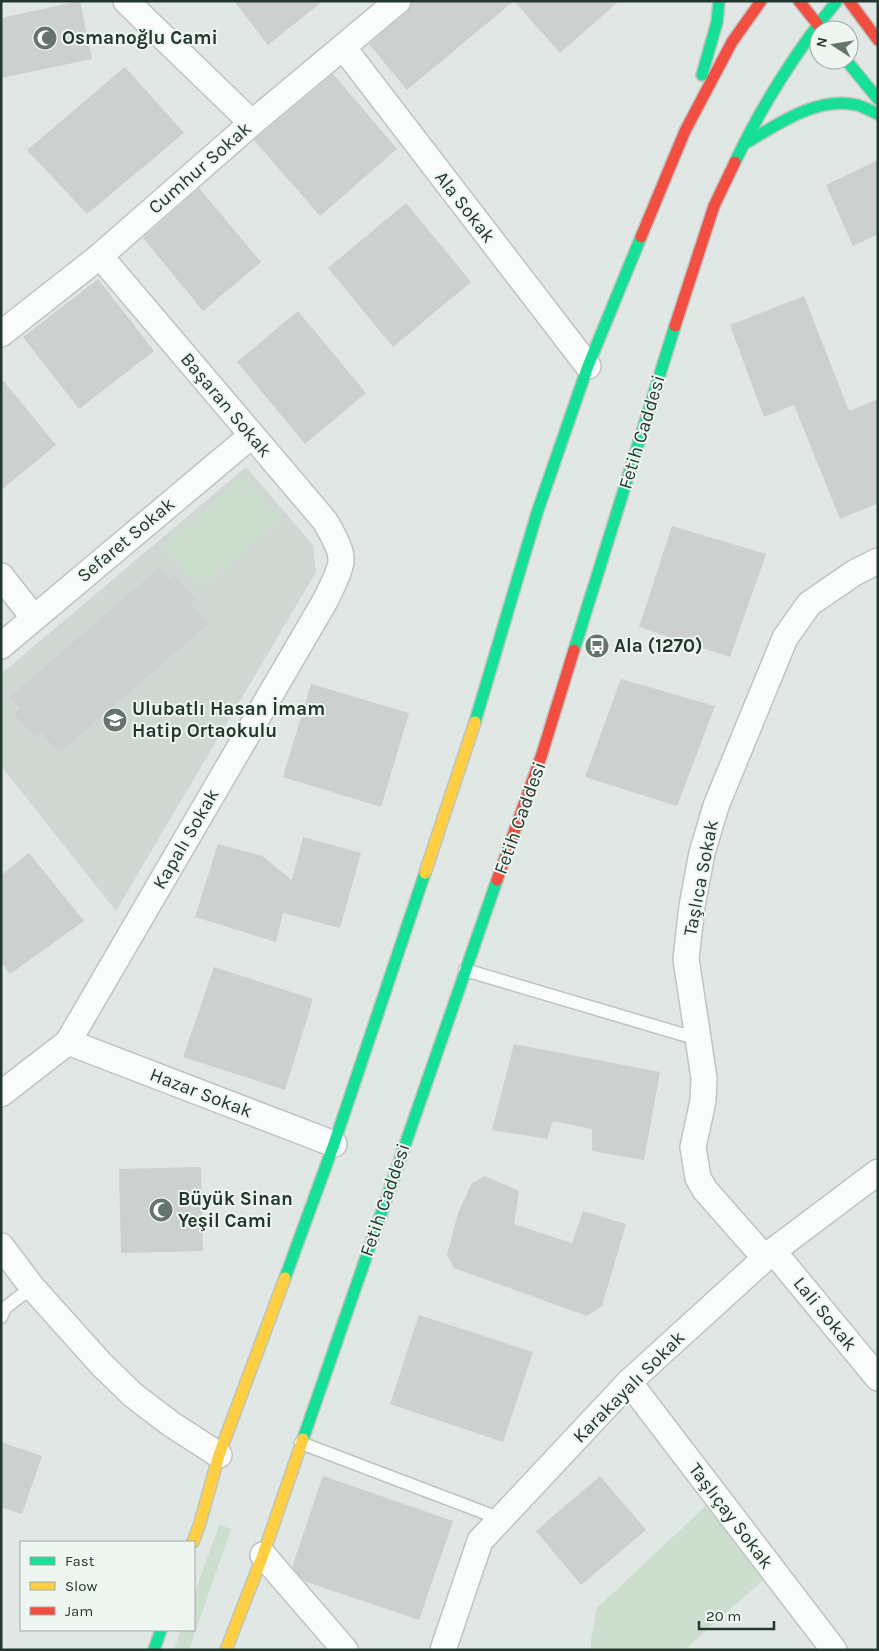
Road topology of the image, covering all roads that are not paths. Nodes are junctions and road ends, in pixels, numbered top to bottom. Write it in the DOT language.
graph roads {
  1 [pos="126,1"];
  2 [pos="398,1"];
  3 [pos="719,1"];
  4 [pos="761,1"];
  5 [pos="799,1"];
  6 [pos="837,1"];
  7 [pos="849,1"];
  8 [pos="814,20"];
  9 [pos="824,20"];
  10 [pos="809,39"];
  11 [pos="878,40"];
  12 [pos="343,47"];
  13 [pos="854,70"];
  14 [pos="878,99"];
  15 [pos="878,114"];
  16 [pos="252,123"];
  17 [pos="685,131"];
  18 [pos="744,144"];
  19 [pos="100,256"];
  20 [pos="1,334"];
  21 [pos="588,366"];
  22 [pos="252,435"];
  23 [pos="341,561"];
  24 [pos="878,561"];
  25 [pos="1,576"];
  26 [pos="34,618"];
  27 [pos="1,646"];
  28 [pos="465,970"];
  29 [pos="698,1039"];
  30 [pos="68,1042"];
  31 [pos="1,1094"];
  32 [pos="334,1144"];
  33 [pos="878,1172"];
  34 [pos="1,1246"];
  35 [pos="769,1254"];
  36 [pos="32,1287"];
  37 [pos="3,1310"];
  38 [pos="878,1378"];
  39 [pos="629,1382"];
  40 [pos="301,1443"];
  41 [pos="219,1455"];
  42 [pos="501,1519"];
  43 [pos="193,1541"];
  44 [pos="263,1554"];
  45 [pos="161,1631"];
  46 [pos="154,1650"];
  47 [pos="226,1650"];
  48 [pos="345,1650"];
  49 [pos="443,1650"];
  50 [pos="834,1650"];
  1 -- 16 [label="street"];
  2 -- 12 [label="street, Cumhur Sokak"];
  3 -- 17 [label="main road"];
  4 -- 17 [label="main road"];
  5 -- 8 [label="main road"];
  6 -- 9 [label="main road, Fetih Caddesi"];
  7 -- 11 [label="main road"];
  10 -- 18 [label="main road, Fetih Caddesi"];
  12 -- 16 [label="street, Cumhur Sokak"];
  12 -- 21 [label="street, Ala Sokak"];
  13 -- 14 [label="main road"];
  15 -- 18 [label="main road"];
  16 -- 19 [label="street, Cumhur Sokak"];
  17 -- 21 [label="main road"];
  18 -- 28 [label="main road, Fetih Caddesi"];
  19 -- 20 [label="street, Cumhur Sokak"];
  19 -- 22 [label="street, Başaran Sokak"];
  21 -- 32 [label="main road"];
  22 -- 23 [label="street, Başaran Sokak"];
  22 -- 26 [label="street, Sefaret Sokak"];
  23 -- 30 [label="street, Kapalı Sokak"];
  24 -- 29 [label="street, Taşlıca Sokak"];
  25 -- 26 [label="street"];
  26 -- 27 [label="street, Sefaret Sokak"];
  28 -- 29 [label="lane"];
  28 -- 40 [label="main road, Fetih Caddesi"];
  29 -- 35 [label="street, Taşlıca Sokak"];
  30 -- 31 [label="street, Kapalı Sokak"];
  30 -- 32 [label="street, Hazar Sokak"];
  32 -- 41 [label="main road"];
  33 -- 35 [label="street, Karakayalı Sokak"];
  34 -- 36 [label="street"];
  35 -- 38 [label="street, Lali Sokak"];
  35 -- 39 [label="street, Karakayalı Sokak"];
  36 -- 37 [label="lane"];
  36 -- 41 [label="street"];
  39 -- 42 [label="street, Karakayalı Sokak"];
  39 -- 50 [label="street, Taşlıçay Sokak"];
  40 -- 42 [label="lane"];
  40 -- 44 [label="main road, Fetih Caddesi"];
  41 -- 43 [label="main road"];
  42 -- 49 [label="street, Karakayalı Sokak"];
  44 -- 47 [label="main road, Fetih Caddesi"];
  44 -- 48 [label="street"];
  45 -- 46 [label="main road"];
}
